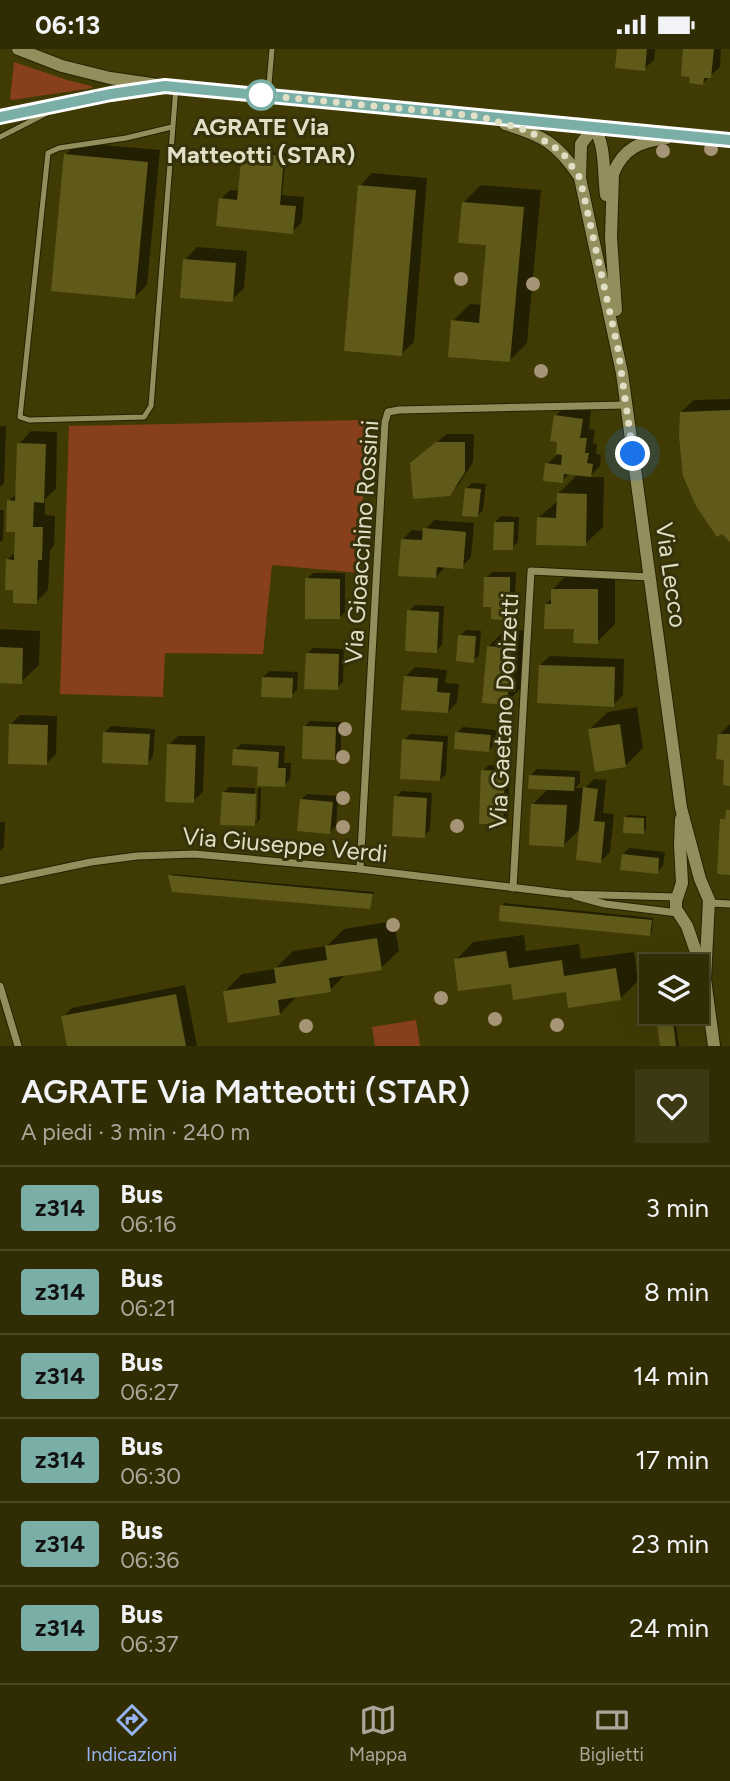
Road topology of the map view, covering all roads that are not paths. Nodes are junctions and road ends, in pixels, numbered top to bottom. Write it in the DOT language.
graph roads {
  1 [pos="18,49"];
  2 [pos="272,49"];
  3 [pos="171,87"];
  4 [pos="268,96"];
  5 [pos="75,101"];
  6 [pos="478,116"];
  7 [pos="0,117"];
  8 [pos="172,127"];
  9 [pos="594,127"];
  10 [pos="692,136"];
  11 [pos="0,137"];
  12 [pos="730,140"];
  13 [pos="580,178"];
  14 [pos="611,237"];
  15 [pos="618,349"];
  16 [pos="626,405"];
  17 [pos="650,577"];
  18 [pos="681,808"];
  19 [pos="360,869"];
  20 [pos="0,881"];
  21 [pos="513,888"];
  22 [pos="568,894"];
  23 [pos="678,895"];
  24 [pos="707,903"];
  25 [pos="730,904"];
  26 [pos="681,916"];
  27 [pos="695,954"];
  28 [pos="706,954"];
  29 [pos="0,986"];
  30 [pos="709,1009"];
  31 [pos="18,1046"];
  32 [pos="714,1046"];
  1 -- 3 [label="street"];
  2 -- 4 [label="lane"];
  3 -- 4 [label="street"];
  3 -- 5 [label="street"];
  3 -- 8 [label="lane"];
  4 -- 6 [label="street"];
  5 -- 7 [label="street"];
  5 -- 11 [label="lane"];
  6 -- 9 [label="street"];
  6 -- 13 [label="street, Via Lecco"];
  8 -- 8 [label="lane"];
  9 -- 10 [label="street"];
  9 -- 13 [label="street, Via Lecco"];
  9 -- 14 [label="street, Via Lecco"];
  10 -- 12 [label="street"];
  10 -- 14 [label="street, Via Lecco"];
  13 -- 15 [label="street, Via Lecco"];
  14 -- 15 [label="street, Via Lecco"];
  15 -- 16 [label="street, Via Lecco"];
  16 -- 17 [label="street, Via Lecco"];
  16 -- 19 [label="street, Via Gioacchino Rossini"];
  17 -- 18 [label="street, Via Lecco"];
  17 -- 21 [label="street, Via Gaetano Donizetti"];
  18 -- 23 [label="street, Via Lecco"];
  18 -- 24 [label="street, Via Lecco"];
  19 -- 20 [label="street, Via Giuseppe Verdi"];
  19 -- 21 [label="street, Via Giuseppe Verdi"];
  21 -- 22 [label="street, Via Giuseppe Verdi"];
  22 -- 23 [label="street, Via Giuseppe Verdi"];
  22 -- 26 [label="street, Via Giuseppe Verdi"];
  23 -- 24 [label="street"];
  23 -- 26 [label="street, Via Lecco"];
  24 -- 25 [label="street"];
  24 -- 26 [label="street"];
  24 -- 28 [label="street, Via Lecco"];
  26 -- 27 [label="street, Via Lecco"];
  29 -- 31 [label="street"];
  30 -- 32 [label="street, Via Lecco"];
}
